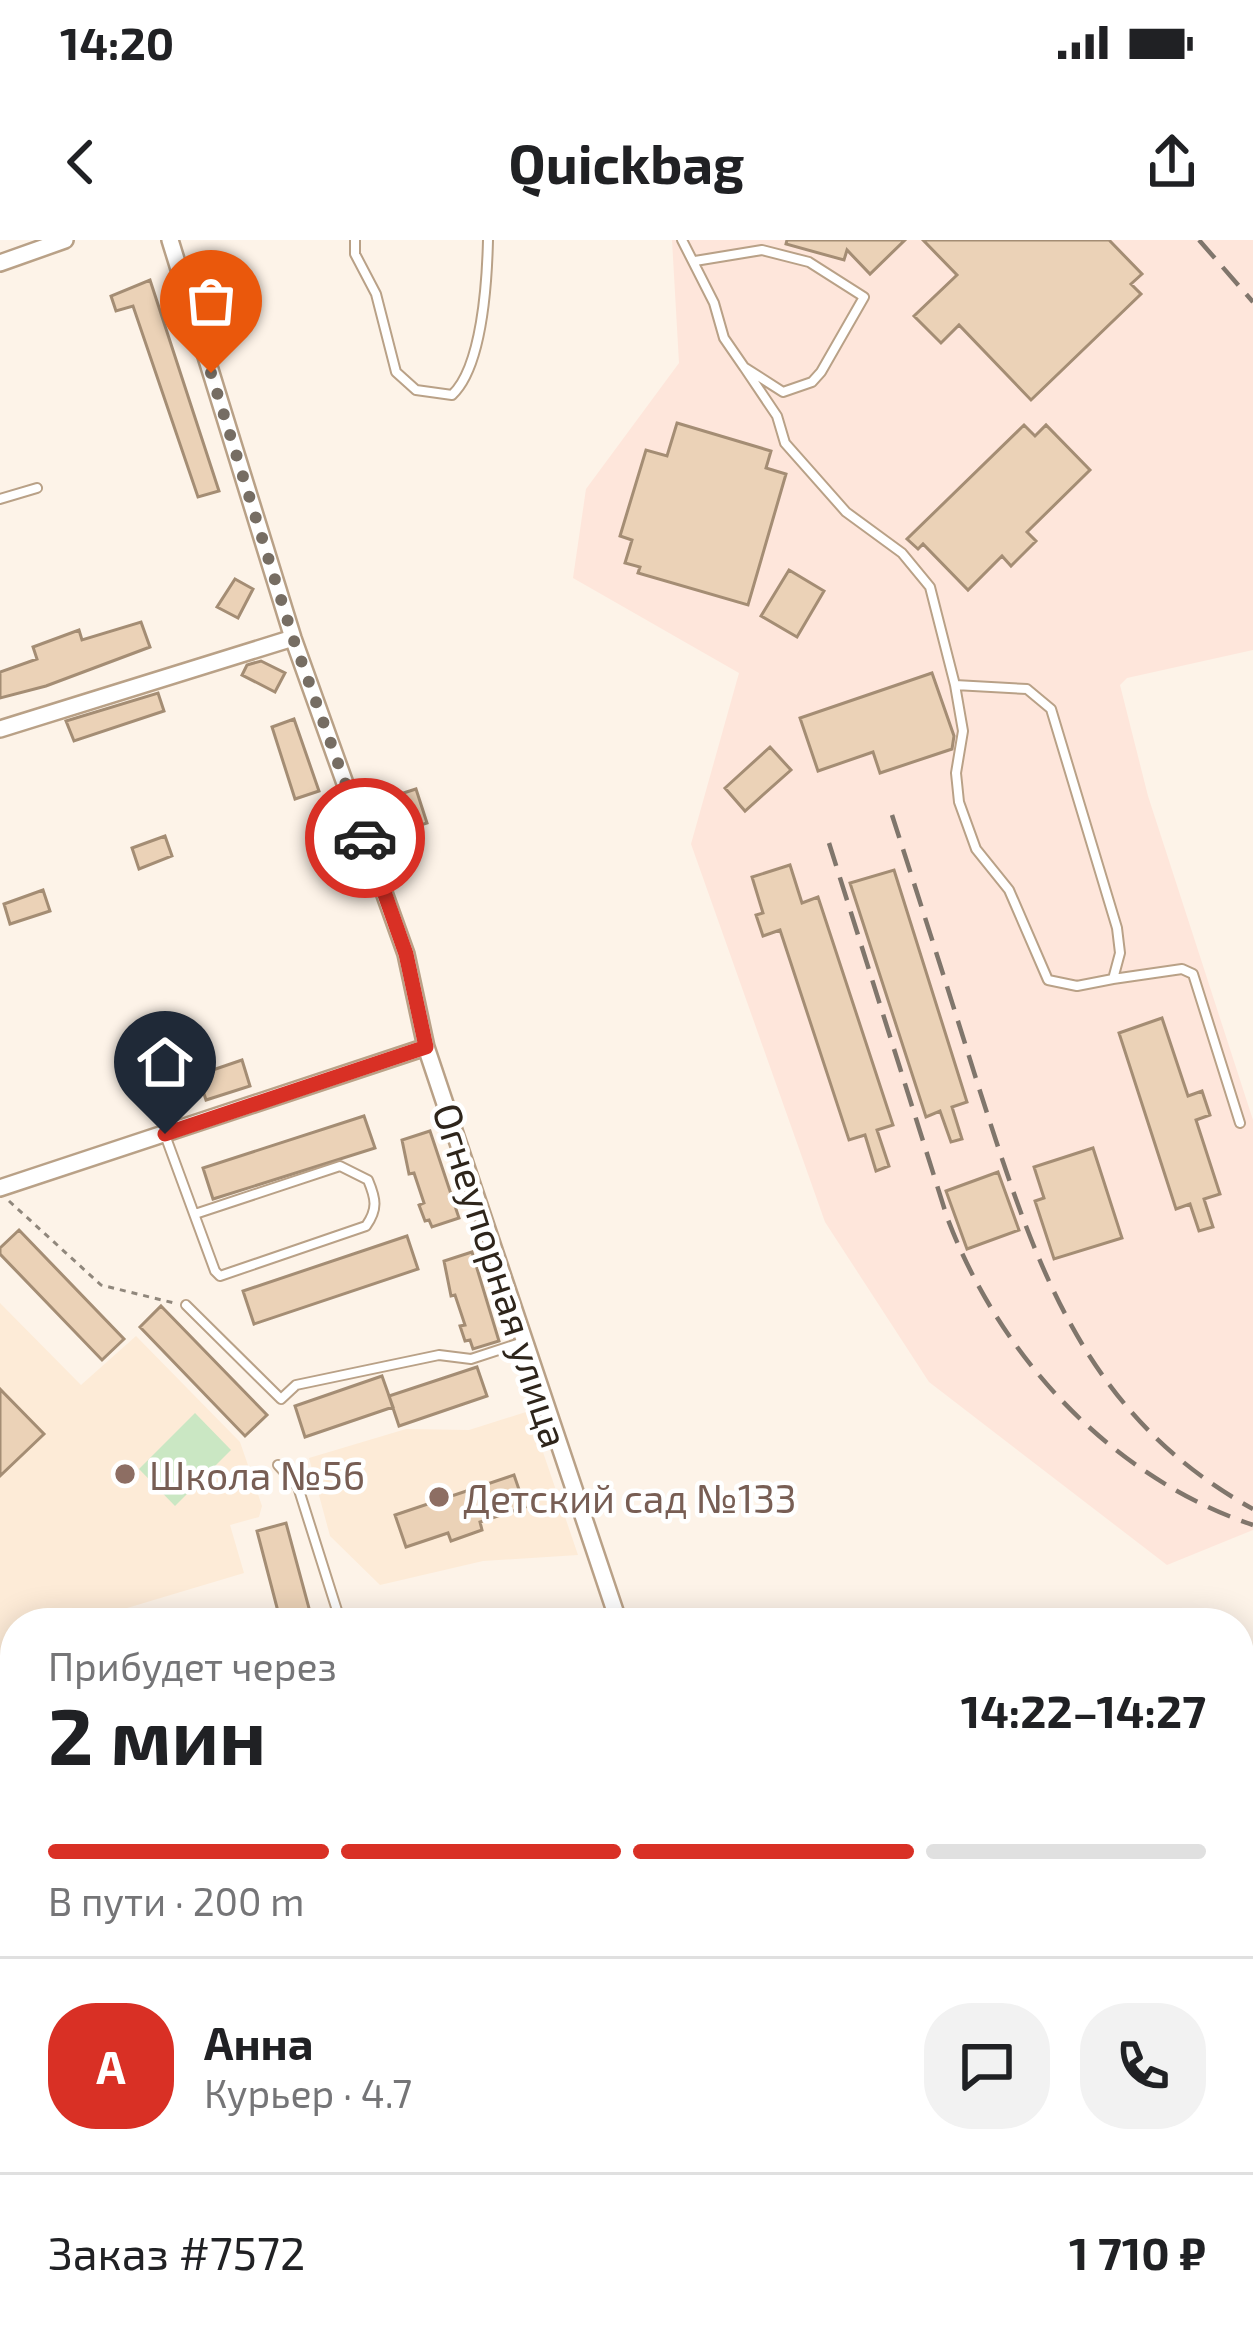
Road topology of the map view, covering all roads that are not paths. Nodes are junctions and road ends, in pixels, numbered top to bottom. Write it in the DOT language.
graph roads {
  1 [pos="64,240"];
  2 [pos="170,240"];
  3 [pos="355,240"];
  4 [pos="488,240"];
  5 [pos="682,240"];
  6 [pos="695,261"];
  7 [pos="0,263"];
  8 [pos="744,368"];
  9 [pos="37,488"];
  10 [pos="0,499"];
  11 [pos="293,638"];
  12 [pos="955,685"];
  13 [pos="0,729"];
  14 [pos="1113,979"];
  15 [pos="426,1047"];
  16 [pos="1240,1123"];
  17 [pos="165,1134"];
  18 [pos="0,1190"];
  19 [pos="195,1214"];
  20 [pos="186,1305"];
  21 [pos="523,1342"];
  22 [pos="278,1465"];
  23 [pos="335,1608"];
  24 [pos="615,1608"];
  1 -- 7 [label="street"];
  2 -- 11 [label="street, Огнеупорная улица"];
  3 -- 4 [label="lane"];
  5 -- 6 [label="lane"];
  6 -- 8 [label="lane"];
  6 -- 8 [label="lane"];
  8 -- 12 [label="lane"];
  9 -- 10 [label="lane"];
  11 -- 13 [label="street"];
  11 -- 15 [label="street, Огнеупорная улица"];
  12 -- 14 [label="lane"];
  12 -- 14 [label="lane"];
  14 -- 16 [label="lane"];
  15 -- 17 [label="street"];
  15 -- 21 [label="street, Огнеупорная улица"];
  17 -- 18 [label="street"];
  17 -- 19 [label="lane"];
  19 -- 19 [label="lane"];
  20 -- 21 [label="lane"];
  21 -- 24 [label="street, Огнеупорная улица"];
  22 -- 23 [label="lane"];
}
